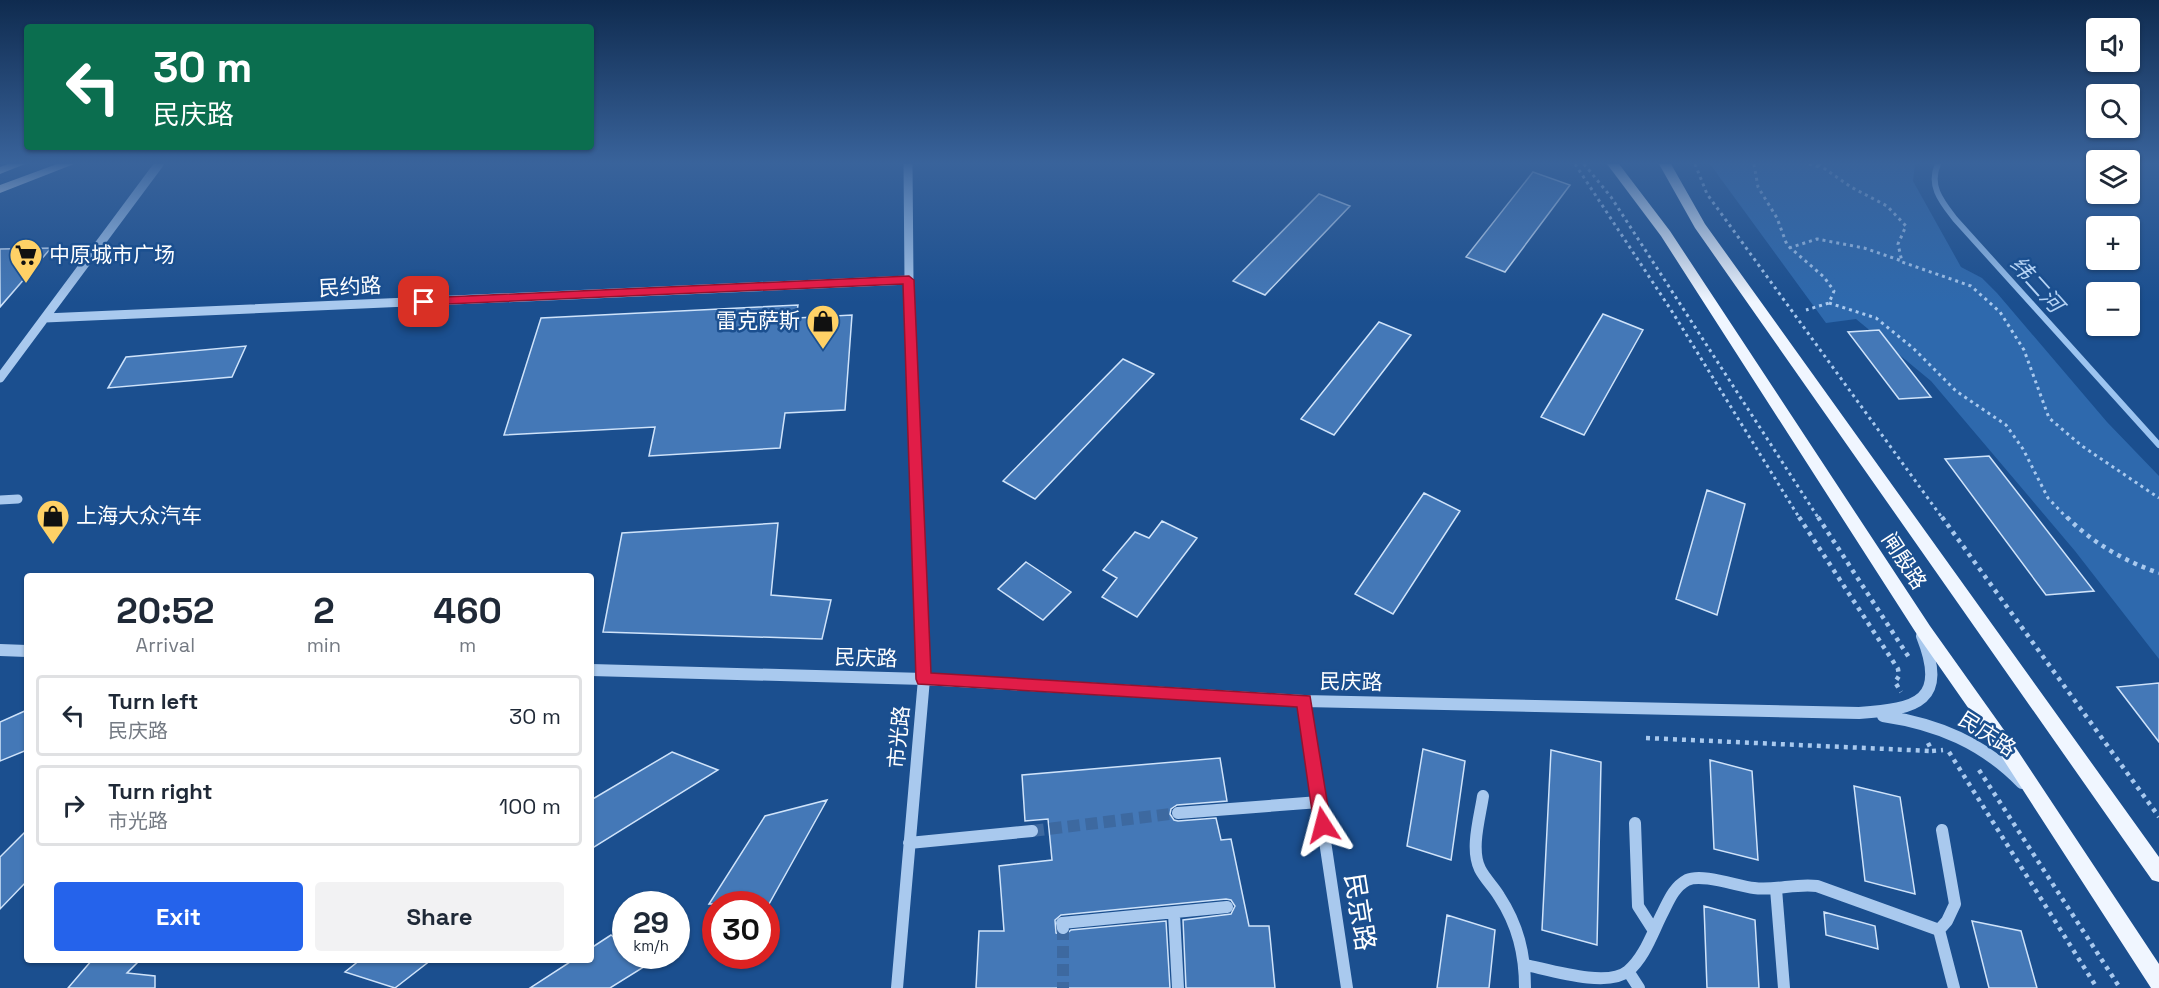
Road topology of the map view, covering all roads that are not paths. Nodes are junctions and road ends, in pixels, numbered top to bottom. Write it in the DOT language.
graph roads {
  1 [pos="125,210"];
  2 [pos="908,210"];
  3 [pos="1648,210"];
  4 [pos="1691,210"];
  5 [pos="909,280"];
  6 [pos="45,318"];
  7 [pos="0,378"];
  8 [pos="18,499"];
  9 [pos="0,500"];
  10 [pos="1902,596"];
  11 [pos="0,650"];
  12 [pos="24,651"];
  13 [pos="594,670"];
  14 [pos="924,679"];
  15 [pos="1304,701"];
  16 [pos="1859,713"];
  17 [pos="1483,796"];
  18 [pos="1319,801"];
  19 [pos="2045,809"];
  20 [pos="1178,813"];
  21 [pos="1635,823"];
  22 [pos="1942,830"];
  23 [pos="1032,831"];
  24 [pos="909,843"];
  25 [pos="2159,873"];
  26 [pos="1776,889"];
  27 [pos="1227,907"];
  28 [pos="1174,914"];
  29 [pos="1063,928"];
  30 [pos="1940,930"];
  31 [pos="1654,931"];
  32 [pos="1526,965"];
  33 [pos="1628,971"];
  34 [pos="2159,982"];
  35 [pos="897,988"];
  36 [pos="1178,988"];
  37 [pos="1347,988"];
  38 [pos="1525,988"];
  39 [pos="1639,988"];
  40 [pos="1784,988"];
  41 [pos="1954,988"];
  1 -- 6 [label="street"];
  2 -- 5 [label="street, 市光路"];
  3 -- 10 [label="main road, 闸殷路"];
  4 -- 25 [label="main road, 闸殷路"];
  5 -- 6 [label="street, 民约路"];
  5 -- 14 [label="street, 市光路"];
  6 -- 7 [label="street"];
  8 -- 9 [label="street"];
  10 -- 16 [label="street, 民庆路"];
  10 -- 19 [label="main road, 闸殷路"];
  11 -- 12 [label="street"];
  13 -- 14 [label="street, 民庆路"];
  14 -- 15 [label="street, 民庆路"];
  14 -- 24 [label="street, 市光路"];
  15 -- 16 [label="street, 民庆路"];
  15 -- 18 [label="street, 民京路"];
  16 -- 19 [label="street, 民庆路"];
  17 -- 32 [label="street"];
  18 -- 20 [label="street"];
  18 -- 37 [label="street, 民京路"];
  19 -- 34 [label="main road, 闸殷路"];
  21 -- 31 [label="street"];
  22 -- 30 [label="street"];
  23 -- 24 [label="street"];
  24 -- 35 [label="street, 市光路"];
  26 -- 30 [label="street"];
  26 -- 31 [label="street"];
  26 -- 40 [label="street"];
  27 -- 28 [label="street"];
  28 -- 29 [label="street"];
  28 -- 36 [label="street"];
  30 -- 41 [label="street"];
  31 -- 33 [label="street"];
  32 -- 33 [label="street"];
  32 -- 38 [label="street"];
  33 -- 39 [label="street"];
}
